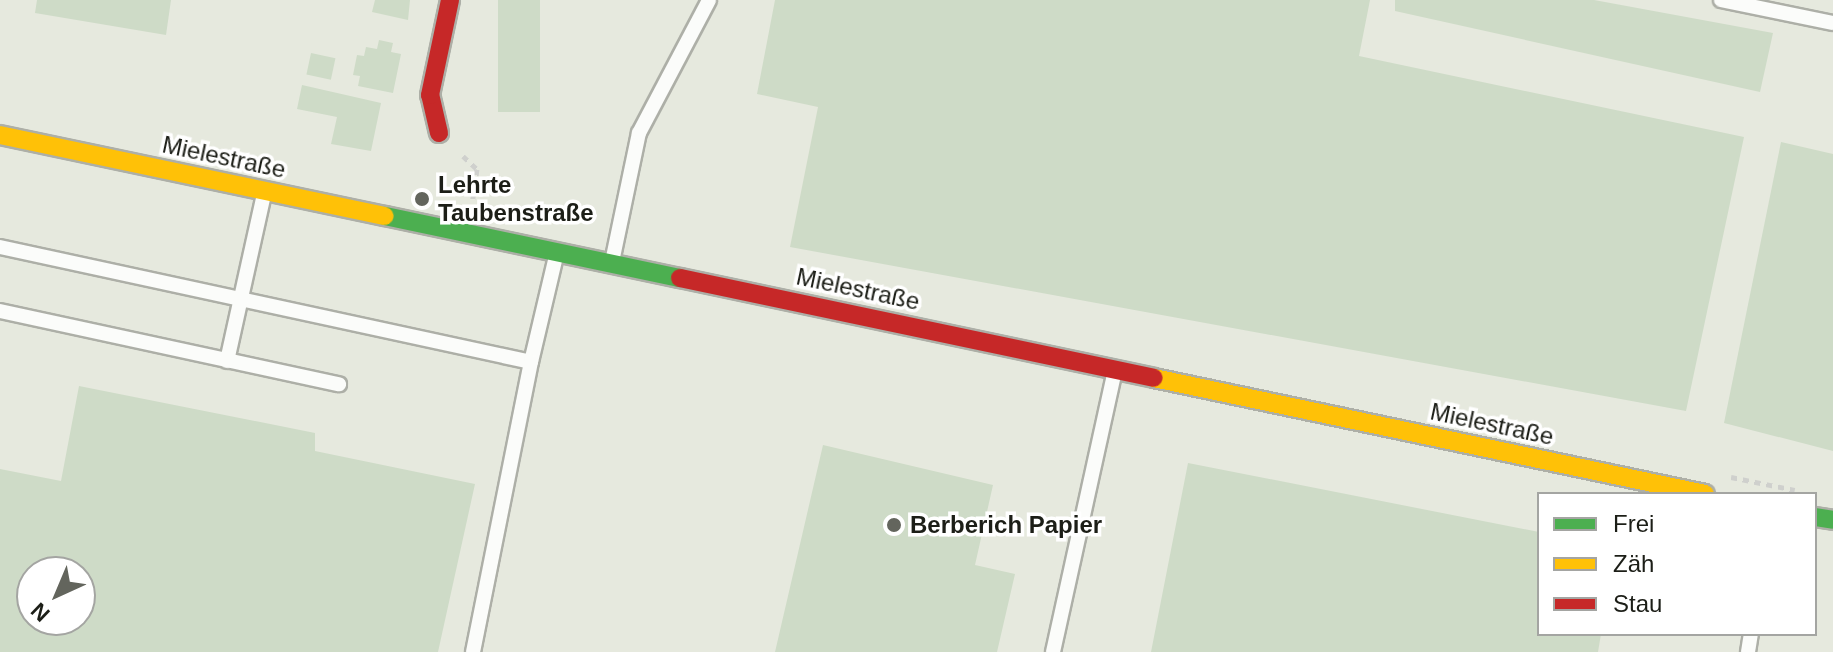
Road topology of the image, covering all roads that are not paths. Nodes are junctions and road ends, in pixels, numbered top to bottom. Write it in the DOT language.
graph roads {
  1 [pos="450,0"];
  2 [pos="709,0"];
  3 [pos="1721,0"];
  4 [pos="1833,23"];
  5 [pos="439,133"];
  6 [pos="0,135"];
  7 [pos="265,190"];
  8 [pos="0,247"];
  9 [pos="557,252"];
  10 [pos="612,263"];
  11 [pos="241,299"];
  12 [pos="0,311"];
  13 [pos="227,361"];
  14 [pos="531,362"];
  15 [pos="1116,368"];
  16 [pos="339,384"];
  17 [pos="1696,492"];
  18 [pos="473,652"];
  19 [pos="1053,652"];
  1 -- 5 [label="street"];
  2 -- 10 [label="lane"];
  3 -- 4 [label="lane"];
  6 -- 7 [label="street, Mielestraße"];
  7 -- 9 [label="street, Mielestraße"];
  7 -- 11 [label="lane"];
  8 -- 11 [label="lane"];
  9 -- 10 [label="street, Mielestraße"];
  9 -- 14 [label="lane"];
  10 -- 15 [label="street, Mielestraße"];
  11 -- 13 [label="lane"];
  11 -- 14 [label="lane"];
  12 -- 13 [label="lane"];
  13 -- 16 [label="lane"];
  14 -- 18 [label="lane"];
  15 -- 17 [label="street, Mielestraße"];
  15 -- 19 [label="lane"];
}
